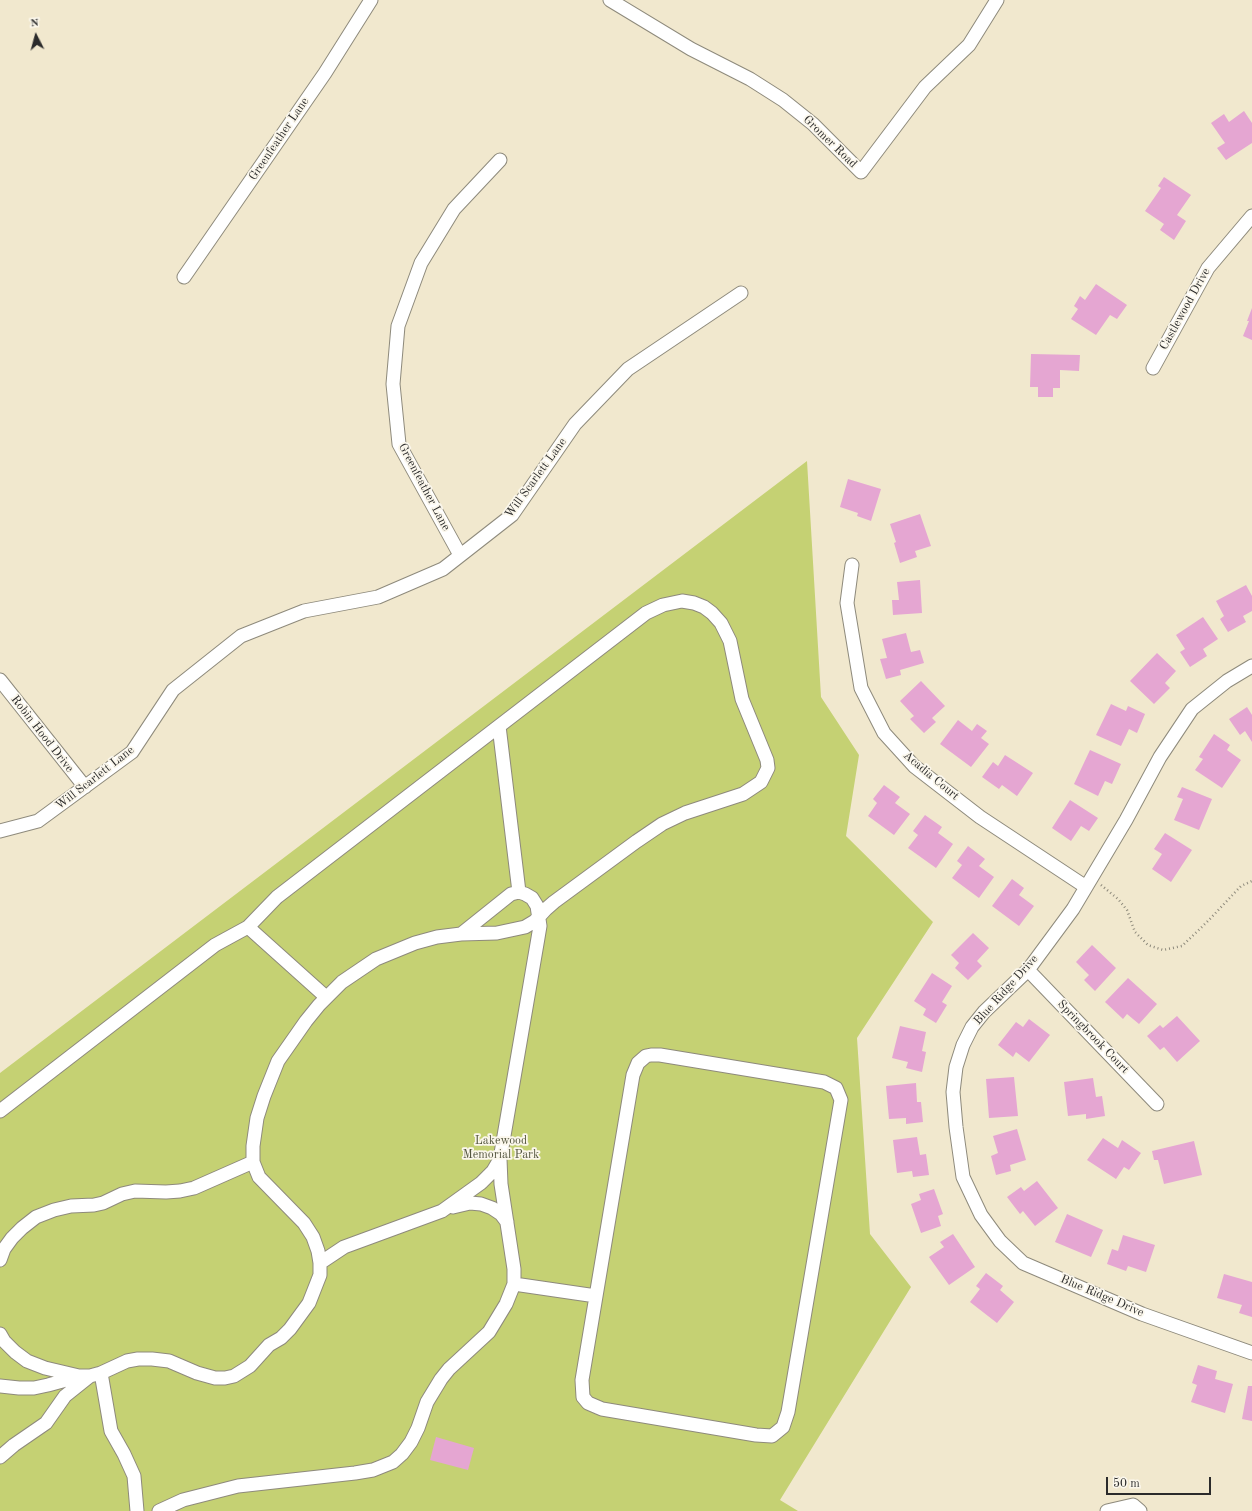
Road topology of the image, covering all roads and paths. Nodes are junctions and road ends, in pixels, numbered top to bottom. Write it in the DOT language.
graph roads {
  1 [pos="372,0"];
  2 [pos="610,0"];
  3 [pos="997,0"];
  4 [pos="500,160"];
  5 [pos="1252,216"];
  6 [pos="184,277"];
  7 [pos="740,293"];
  8 [pos="1153,368"];
  9 [pos="460,555"];
  10 [pos="852,565"];
  11 [pos="1252,666"];
  12 [pos="0,680"];
  13 [pos="499,726"];
  14 [pos="85,787"];
  15 [pos="0,831"];
  16 [pos="1089,882"];
  17 [pos="1252,882"];
  18 [pos="519,892"];
  19 [pos="539,916"];
  20 [pos="248,927"];
  21 [pos="461,934"];
  22 [pos="1028,970"];
  23 [pos="326,997"];
  24 [pos="1157,1104"];
  25 [pos="0,1111"];
  26 [pos="500,1159"];
  27 [pos="253,1162"];
  28 [pos="442,1211"];
  29 [pos="507,1222"];
  30 [pos="1,1252"];
  31 [pos="320,1263"];
  32 [pos="514,1284"];
  33 [pos="596,1296"];
  34 [pos="0,1334"];
  35 [pos="1252,1353"];
  36 [pos="90,1375"];
  37 [pos="0,1386"];
  38 [pos="0,1457"];
  39 [pos="1136,1508"];
  40 [pos="137,1511"];
  41 [pos="159,1511"];
  42 [pos="1107,1511"];
  1 -- 6 [label="street, Greenfeather Lane"];
  2 -- 3 [label="street, Gromer Road"];
  4 -- 9 [label="street, Greenfeather Lane"];
  5 -- 8 [label="street, Castlewood Drive"];
  7 -- 9 [label="street, Will Scarlett Lane"];
  9 -- 14 [label="street, Will Scarlett Lane"];
  10 -- 16 [label="street, Acadia Court"];
  11 -- 16 [label="street, Blue Ridge Drive"];
  12 -- 14 [label="street, Robin Hood Drive"];
  13 -- 18 [label="street"];
  13 -- 19 [label="street"];
  13 -- 20 [label="street"];
  14 -- 15 [label="street, Will Scarlett Lane"];
  16 -- 17 [label="path"];
  16 -- 22 [label="street, Blue Ridge Drive"];
  18 -- 19 [label="street"];
  18 -- 21 [label="street"];
  19 -- 21 [label="street"];
  19 -- 26 [label="street"];
  20 -- 23 [label="street"];
  20 -- 25 [label="street"];
  21 -- 23 [label="street"];
  22 -- 24 [label="street, Springbrook Court"];
  22 -- 35 [label="street, Blue Ridge Drive"];
  23 -- 27 [label="street"];
  26 -- 28 [label="street"];
  26 -- 29 [label="street"];
  27 -- 30 [label="street"];
  27 -- 31 [label="street"];
  28 -- 29 [label="street"];
  28 -- 31 [label="street"];
  29 -- 32 [label="street"];
  31 -- 36 [label="street"];
  32 -- 33 [label="street"];
  32 -- 41 [label="street"];
  33 -- 33 [label="street"];
  34 -- 36 [label="street"];
  36 -- 37 [label="street"];
  36 -- 38 [label="street"];
  36 -- 40 [label="street"];
  39 -- 42 [label="street"];
}
